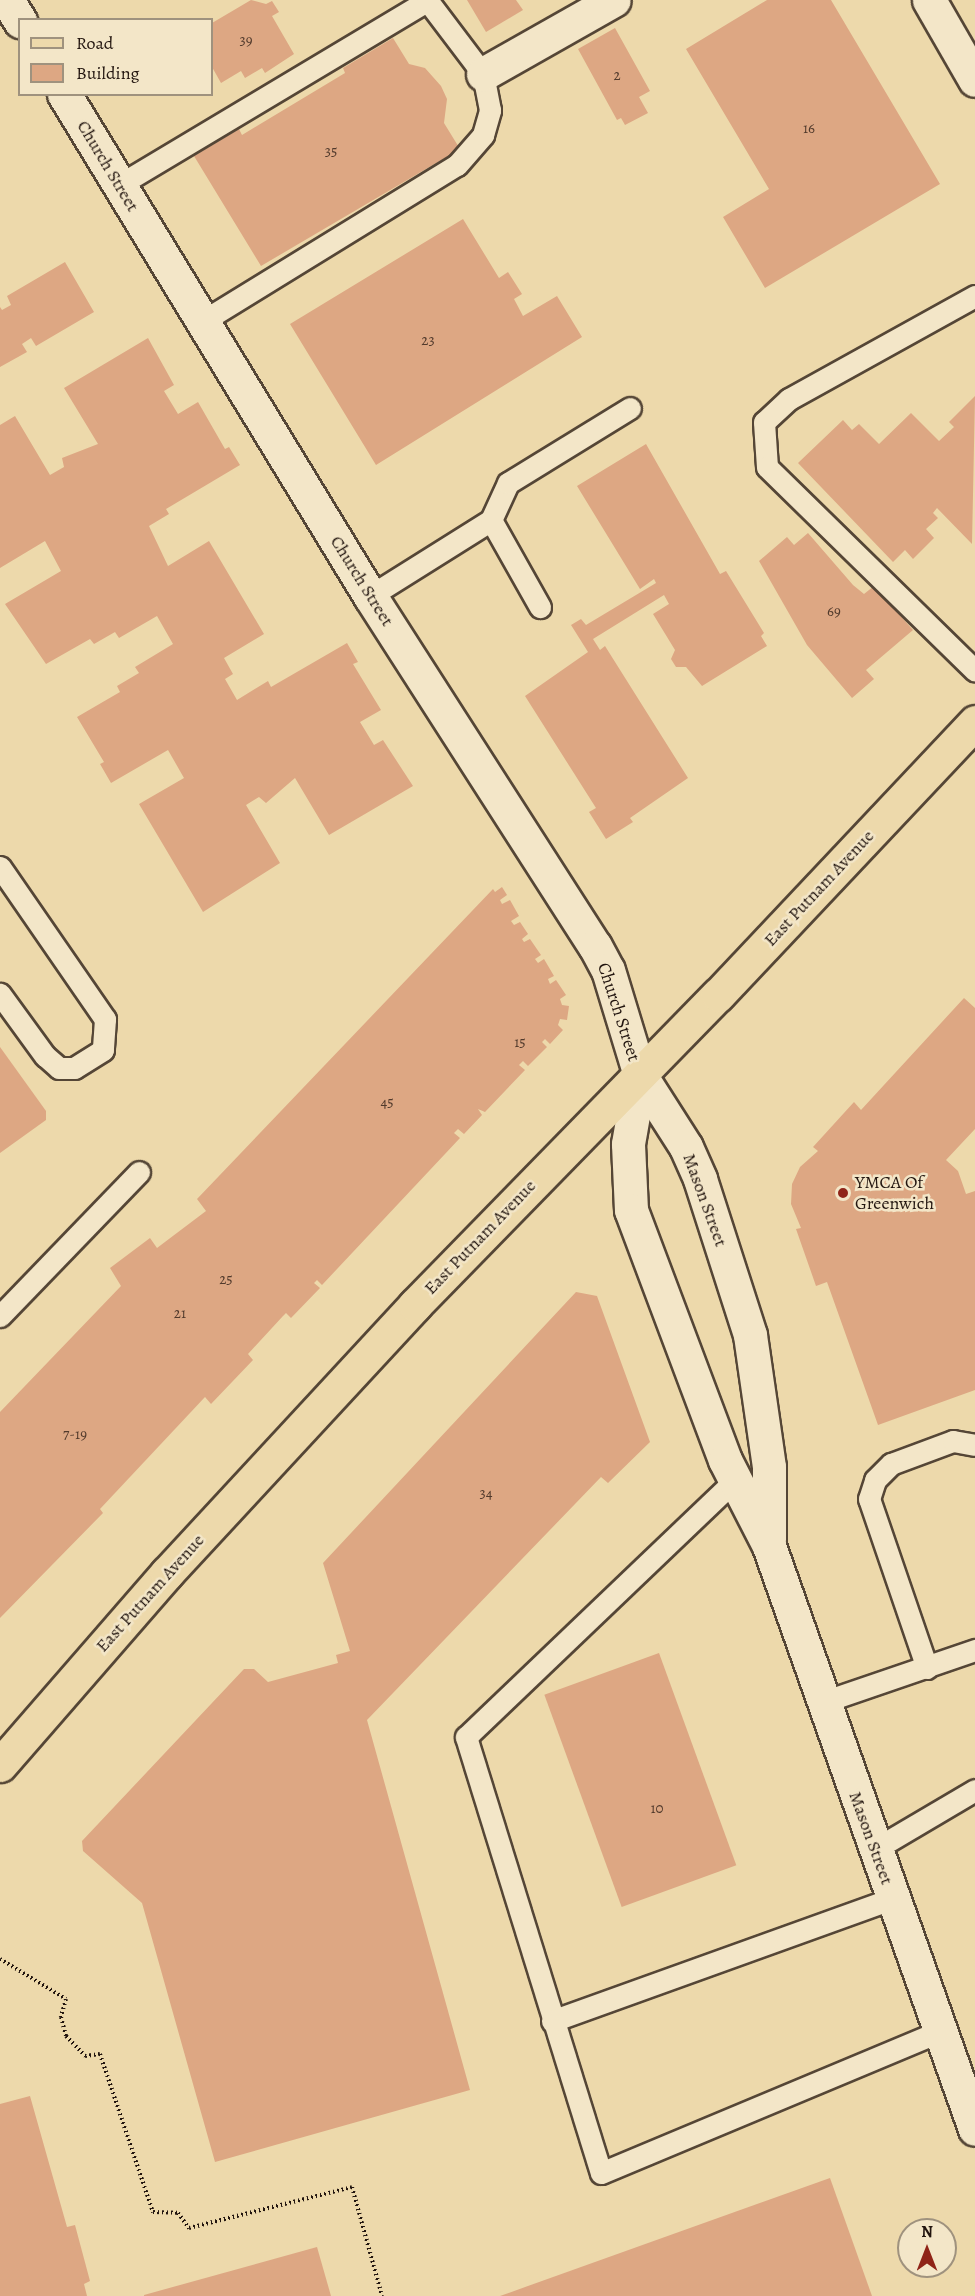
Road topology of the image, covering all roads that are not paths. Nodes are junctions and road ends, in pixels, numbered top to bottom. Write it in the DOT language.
graph roads {
  1 [pos="7,0"];
  2 [pos="614,0"];
  3 [pos="929,0"];
  4 [pos="427,1"];
  5 [pos="18,18"];
  6 [pos="483,74"];
  7 [pos="975,81"];
  8 [pos="65,96"];
  9 [pos="119,185"];
  10 [pos="975,296"];
  11 [pos="203,321"];
  12 [pos="630,408"];
  13 [pos="491,520"];
  14 [pos="370,596"];
  15 [pos="540,607"];
  16 [pos="975,671"];
  17 [pos="975,722"];
  18 [pos="0,867"];
  19 [pos="0,994"];
  20 [pos="640,1075"];
  21 [pos="139,1172"];
  22 [pos="0,1316"];
  23 [pos="975,1445"];
  24 [pos="735,1480"];
  25 [pos="770,1546"];
  26 [pos="975,1650"];
  27 [pos="927,1668"];
  28 [pos="823,1702"];
  29 [pos="0,1765"];
  30 [pos="975,1790"];
  31 [pos="875,1849"];
  32 [pos="892,1898"];
  33 [pos="552,2021"];
  34 [pos="940,2031"];
  35 [pos="975,2129"];
  1 -- 5 [label="street"];
  2 -- 6 [label="street"];
  3 -- 7 [label="street"];
  4 -- 6 [label="lane"];
  4 -- 9 [label="lane"];
  6 -- 11 [label="lane"];
  8 -- 9 [label="street, Church Street"];
  9 -- 11 [label="street, Church Street"];
  10 -- 16 [label="lane"];
  11 -- 14 [label="street, Church Street"];
  12 -- 13 [label="lane"];
  13 -- 14 [label="lane"];
  13 -- 15 [label="lane"];
  14 -- 20 [label="street, Church Street"];
  17 -- 20 [label="main road, East Putnam Avenue"];
  18 -- 19 [label="lane"];
  20 -- 24 [label="street, Mason Street"];
  20 -- 25 [label="street, Mason Street"];
  20 -- 29 [label="main road, East Putnam Avenue"];
  21 -- 22 [label="lane"];
  23 -- 27 [label="lane"];
  24 -- 25 [label="street, Mason Street"];
  24 -- 33 [label="lane"];
  25 -- 28 [label="street, Mason Street"];
  26 -- 27 [label="lane"];
  27 -- 28 [label="lane"];
  28 -- 31 [label="street, Mason Street"];
  30 -- 31 [label="lane"];
  31 -- 32 [label="street, Mason Street"];
  32 -- 33 [label="lane"];
  32 -- 34 [label="street, Mason Street"];
  33 -- 34 [label="lane"];
  34 -- 35 [label="street, Mason Street"];
}
